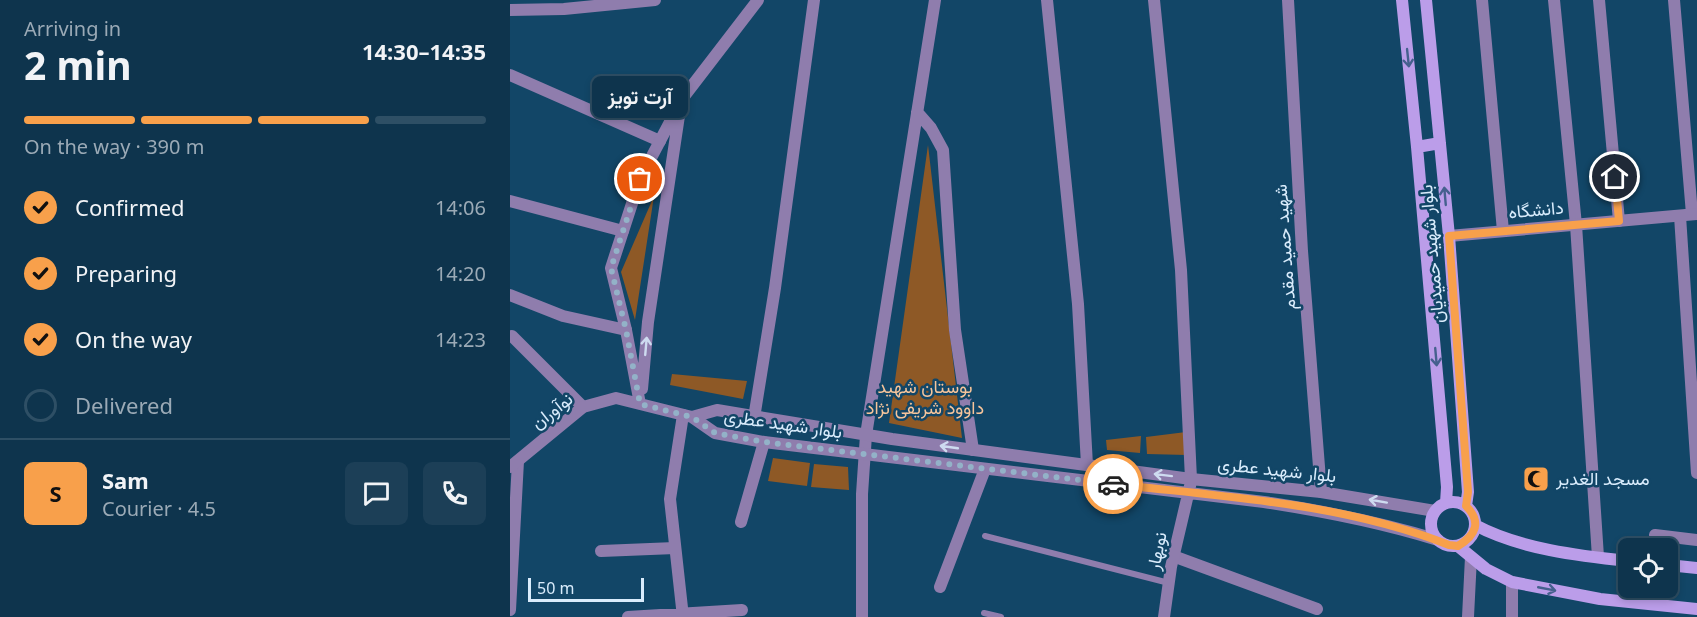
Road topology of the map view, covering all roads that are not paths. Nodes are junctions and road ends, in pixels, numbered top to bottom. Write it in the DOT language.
graph roads {
  1 [pos="655,0"];
  2 [pos="758,0"];
  3 [pos="814,0"];
  4 [pos="934,0"];
  5 [pos="1047,0"];
  6 [pos="1154,0"];
  7 [pos="1288,0"];
  8 [pos="1402,0"];
  9 [pos="1426,0"];
  10 [pos="1482,0"];
  11 [pos="1554,0"];
  12 [pos="1599,0"];
  13 [pos="1674,0"];
  14 [pos="510,10"];
  15 [pos="510,75"];
  16 [pos="682,99"];
  17 [pos="917,112"];
  18 [pos="660,141"];
  19 [pos="1440,143"];
  20 [pos="1417,147"];
  21 [pos="510,201"];
  22 [pos="1690,214"];
  23 [pos="1619,221"];
  24 [pos="1576,225"];
  25 [pos="623,231"];
  26 [pos="1503,231"];
  27 [pos="1449,236"];
  28 [pos="510,296"];
  29 [pos="626,330"];
  30 [pos="512,336"];
  31 [pos="640,404"];
  32 [pos="583,407"];
  33 [pos="687,416"];
  34 [pos="754,418"];
  35 [pos="866,435"];
  36 [pos="764,442"];
  37 [pos="973,450"];
  38 [pos="865,453"];
  39 [pos="514,464"];
  40 [pos="1087,465"];
  41 [pos="984,469"];
  42 [pos="1697,473"];
  43 [pos="1191,479"];
  44 [pos="1321,492"];
  45 [pos="1189,493"];
  46 [pos="1446,503"];
  47 [pos="1466,506"];
  48 [pos="1436,511"];
  49 [pos="741,522"];
  50 [pos="1475,525"];
  51 [pos="1655,535"];
  52 [pos="985,536"];
  53 [pos="1438,540"];
  54 [pos="1697,540"];
  55 [pos="1458,546"];
  56 [pos="675,548"];
  57 [pos="601,551"];
  58 [pos="1173,556"];
  59 [pos="1471,557"];
  60 [pos="1598,558"];
  61 [pos="1618,560"];
  62 [pos="1678,566"];
  63 [pos="1697,568"];
  64 [pos="1512,582"];
  65 [pos="1169,583"];
  66 [pos="940,587"];
  67 [pos="510,608"];
  68 [pos="1317,609"];
  69 [pos="1697,609"];
  70 [pos="742,610"];
  71 [pos="984,613"];
  72 [pos="683,615"];
  73 [pos="514,617"];
  74 [pos="628,617"];
  75 [pos="862,617"];
  76 [pos="1001,617"];
  77 [pos="1164,617"];
  78 [pos="1468,617"];
  79 [pos="1512,617"];
  1 -- 14 [label="street"];
  2 -- 16 [label="street"];
  3 -- 34 [label="street"];
  4 -- 17 [label="street"];
  5 -- 40 [label="street"];
  6 -- 43 [label="street, نوبهار"];
  7 -- 44 [label="street, شهید حمید مقدم"];
  8 -- 20 [label="main road, بلوار شهید حمیدیان, one-way"];
  9 -- 19 [label="main road, بلوار شهید حمیدیان"];
  10 -- 26 [label="street"];
  11 -- 24 [label="street"];
  12 -- 23 [label="street"];
  13 -- 22 [label="street"];
  15 -- 18 [label="street"];
  16 -- 18 [label="street"];
  31 -- 16 [label="street, one-way"];
  17 -- 35 [label="street"];
  17 -- 37 [label="street"];
  18 -- 25 [label="street"];
  19 -- 20 [label="main road"];
  27 -- 19 [label="main road, بلوار شهید حمیدیان, one-way"];
  20 -- 46 [label="main road, بلوار شهید حمیدیان, one-way"];
  21 -- 25 [label="street"];
  22 -- 23 [label="street, دانشگاه"];
  22 -- 42 [label="street"];
  23 -- 24 [label="street, دانشگاه"];
  24 -- 26 [label="street, دانشگاه"];
  24 -- 60 [label="street"];
  25 -- 29 [label="street"];
  26 -- 27 [label="street, دانشگاه"];
  27 -- 47 [label="main road, بلوار شهید حمیدیان"];
  28 -- 29 [label="street"];
  29 -- 31 [label="street"];
  30 -- 32 [label="street"];
  31 -- 32 [label="street, نوآوران"];
  31 -- 33 [label="street, نوآوران"];
  32 -- 39 [label="street, نوآوران"];
  33 -- 34 [label="street, بلوار شهید عطری"];
  33 -- 36 [label="street, بلوار شهید عطری"];
  33 -- 56 [label="street"];
  34 -- 35 [label="street, بلوار شهید عطری"];
  37 -- 35 [label="street, بلوار شهید عطری, one-way"];
  35 -- 38 [label="street"];
  36 -- 38 [label="street, بلوار شهید عطری"];
  36 -- 49 [label="street"];
  37 -- 40 [label="street, بلوار شهید عطری"];
  38 -- 41 [label="street, بلوار شهید عطری"];
  38 -- 75 [label="street"];
  39 -- 67 [label="street"];
  43 -- 40 [label="street, بلوار شهید عطری, one-way"];
  41 -- 45 [label="street, بلوار شهید عطری"];
  41 -- 66 [label="street"];
  43 -- 44 [label="street, بلوار شهید عطری"];
  43 -- 45 [label="street, نوبهار"];
  48 -- 44 [label="street, بلوار شهید عطری, one-way"];
  45 -- 53 [label="street, بلوار شهید عطری"];
  45 -- 58 [label="street, نوبهار"];
  46 -- 47 [label="main road"];
  46 -- 48 [label="main road"];
  47 -- 50 [label="main road"];
  48 -- 53 [label="main road"];
  50 -- 55 [label="main road"];
  50 -- 60 [label="main road"];
  51 -- 54 [label="street"];
  52 -- 65 [label="lane"];
  53 -- 55 [label="main road"];
  55 -- 59 [label="main road"];
  56 -- 57 [label="street"];
  56 -- 72 [label="street"];
  58 -- 65 [label="street, نوبهار"];
  58 -- 68 [label="street"];
  59 -- 64 [label="main road"];
  59 -- 78 [label="street"];
  60 -- 61 [label="main road"];
  62 -- 63 [label="main road"];
  64 -- 69 [label="main road, one-way"];
  64 -- 79 [label="street"];
  65 -- 77 [label="street, نوبهار"];
  67 -- 73 [label="street"];
  70 -- 72 [label="street"];
  71 -- 76 [label="lane"];
  72 -- 74 [label="street"];
}
